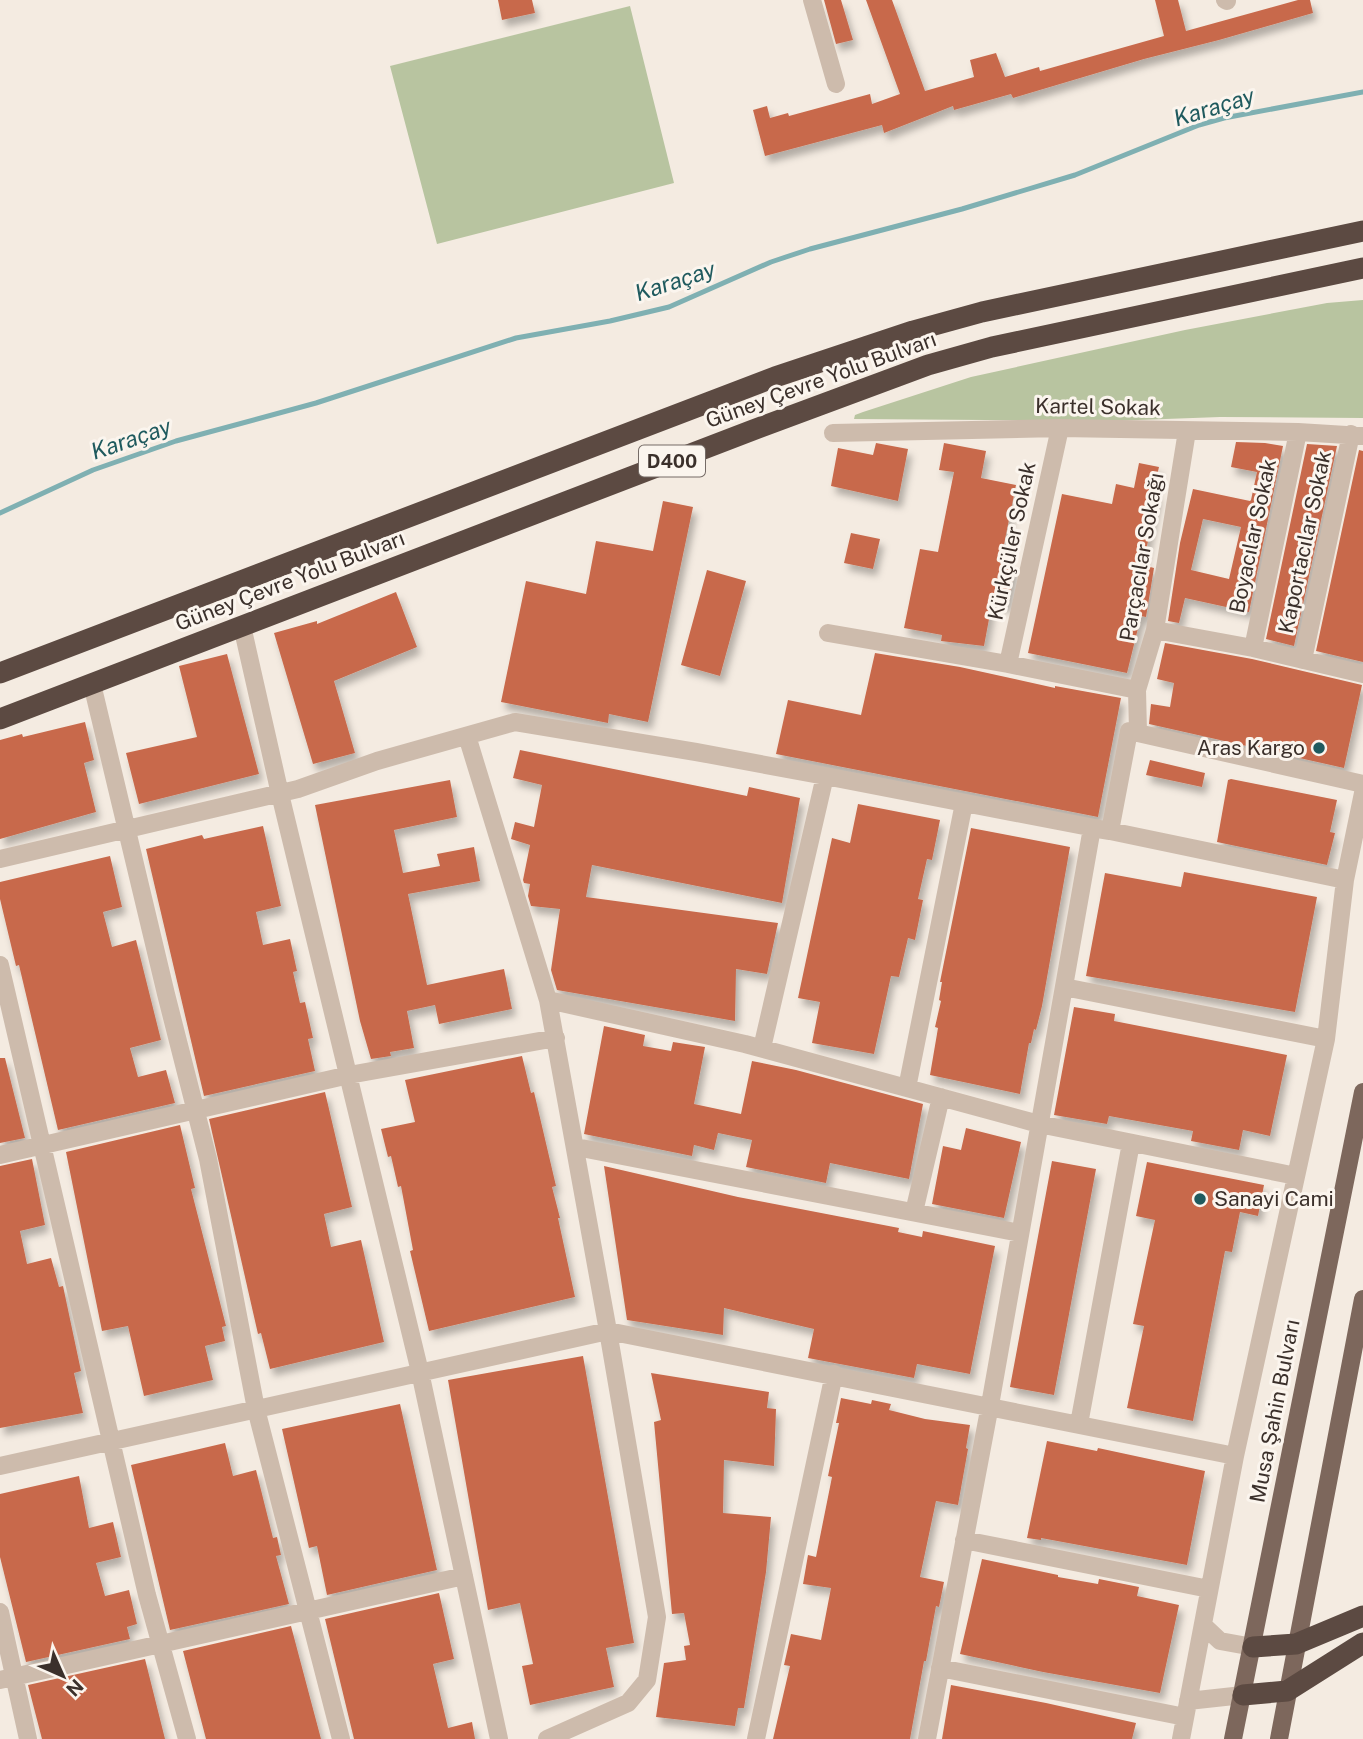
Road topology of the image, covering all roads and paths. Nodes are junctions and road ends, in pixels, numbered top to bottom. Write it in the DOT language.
graph roads {
  1 [pos="812,0"];
  2 [pos="836,84"];
  3 [pos="1363,231"];
  4 [pos="1358,270"];
  5 [pos="1060,428"];
  6 [pos="1187,431"];
  7 [pos="1298,432"];
  8 [pos="833,433"];
  9 [pos="1357,435"];
  10 [pos="243,626"];
  11 [pos="1155,630"];
  12 [pos="828,633"];
  13 [pos="1253,648"];
  14 [pos="1303,660"];
  15 [pos="1008,664"];
  16 [pos="0,673"];
  17 [pos="1363,674"];
  18 [pos="92,684"];
  19 [pos="1137,691"];
  20 [pos="0,719"];
  21 [pos="1138,732"];
  22 [pos="467,736"];
  23 [pos="825,776"];
  24 [pos="1363,784"];
  25 [pos="1363,793"];
  26 [pos="280,794"];
  27 [pos="964,803"];
  28 [pos="128,830"];
  29 [pos="1110,831"];
  30 [pos="0,859"];
  31 [pos="1345,880"];
  32 [pos="0,965"];
  33 [pos="1064,987"];
  34 [pos="548,1000"];
  35 [pos="556,1038"];
  36 [pos="1326,1039"];
  37 [pos="762,1048"];
  38 [pos="349,1075"];
  39 [pos="908,1088"];
  40 [pos="1363,1092"];
  41 [pos="941,1097"];
  42 [pos="195,1109"];
  43 [pos="1039,1124"];
  44 [pos="1131,1143"];
  45 [pos="41,1146"];
  46 [pos="576,1147"];
  47 [pos="0,1155"];
  48 [pos="1296,1176"];
  49 [pos="914,1212"];
  50 [pos="1020,1233"];
  51 [pos="1363,1299"];
  52 [pos="608,1331"];
  53 [pos="420,1372"];
  54 [pos="834,1374"];
  55 [pos="990,1405"];
  56 [pos="256,1409"];
  57 [pos="1079,1424"];
  58 [pos="111,1441"];
  59 [pos="1235,1456"];
  60 [pos="0,1465"];
  61 [pos="964,1540"];
  62 [pos="464,1576"];
  63 [pos="1209,1589"];
  64 [pos="308,1611"];
  65 [pos="0,1612"];
  66 [pos="1363,1616"];
  67 [pos="1203,1625"];
  68 [pos="162,1643"];
  69 [pos="1363,1643"];
  70 [pos="1296,1644"];
  71 [pos="1253,1647"];
  72 [pos="940,1668"];
  73 [pos="7,1679"];
  74 [pos="1287,1691"];
  75 [pos="1243,1695"];
  76 [pos="1186,1709"];
  77 [pos="28,1739"];
  78 [pos="187,1739"];
  79 [pos="341,1739"];
  80 [pos="499,1739"];
  81 [pos="547,1739"];
  82 [pos="756,1739"];
  83 [pos="927,1739"];
  84 [pos="1181,1739"];
  85 [pos="1233,1739"];
  86 [pos="1279,1739"];
  1 -- 2 [label="street"];
  3 -- 16 [label="highway, Güney Çevre Yolu Bulvarı / D400"];
  4 -- 10 [label="highway, Güney Çevre Yolu Bulvarı / D400"];
  5 -- 6 [label="street, Kartel Sokak"];
  5 -- 8 [label="street, Kartel Sokak"];
  5 -- 15 [label="street, Kürkçüler Sokak"];
  6 -- 7 [label="street, Kartel Sokak"];
  6 -- 11 [label="street, Parçacılar Sokağı"];
  7 -- 9 [label="street, Kartel Sokak"];
  7 -- 13 [label="street, Boyacılar Sokak"];
  9 -- 14 [label="street, Kaportacılar Sokak"];
  10 -- 18 [label="highway, Güney Çevre Yolu Bulvarı / D400"];
  10 -- 26 [label="street"];
  11 -- 13 [label="street"];
  11 -- 19 [label="street, Parçacılar Sokağı"];
  12 -- 15 [label="street"];
  13 -- 14 [label="street"];
  14 -- 17 [label="street"];
  15 -- 19 [label="street"];
  18 -- 20 [label="highway, Güney Çevre Yolu Bulvarı / D400"];
  18 -- 28 [label="street"];
  19 -- 21 [label="street, Parçacılar Sokağı"];
  21 -- 24 [label="street"];
  21 -- 29 [label="street"];
  22 -- 23 [label="street"];
  22 -- 26 [label="street"];
  22 -- 34 [label="street"];
  23 -- 27 [label="street"];
  23 -- 37 [label="street"];
  25 -- 31 [label="street"];
  26 -- 28 [label="street"];
  26 -- 38 [label="street"];
  27 -- 29 [label="street"];
  27 -- 39 [label="street"];
  28 -- 30 [label="street"];
  28 -- 42 [label="street"];
  29 -- 31 [label="street"];
  29 -- 33 [label="street"];
  31 -- 36 [label="street"];
  32 -- 45 [label="street"];
  33 -- 36 [label="street"];
  33 -- 43 [label="street"];
  34 -- 35 [label="street"];
  34 -- 37 [label="street"];
  35 -- 38 [label="street"];
  35 -- 46 [label="street"];
  36 -- 48 [label="street"];
  37 -- 39 [label="street"];
  38 -- 42 [label="street"];
  38 -- 53 [label="street"];
  39 -- 41 [label="street"];
  40 -- 71 [label="main road, Musa Şahin Bulvarı"];
  41 -- 43 [label="street"];
  41 -- 49 [label="street"];
  42 -- 45 [label="street"];
  42 -- 56 [label="street"];
  43 -- 44 [label="street"];
  43 -- 50 [label="street"];
  44 -- 48 [label="street"];
  44 -- 57 [label="street"];
  45 -- 47 [label="street"];
  45 -- 58 [label="street"];
  46 -- 49 [label="street"];
  46 -- 52 [label="street"];
  48 -- 59 [label="street"];
  49 -- 50 [label="street"];
  50 -- 55 [label="street"];
  51 -- 70 [label="main road"];
  52 -- 53 [label="street"];
  52 -- 54 [label="street"];
  52 -- 81 [label="street"];
  53 -- 56 [label="street"];
  53 -- 62 [label="street"];
  54 -- 55 [label="street"];
  54 -- 82 [label="street"];
  55 -- 57 [label="street"];
  55 -- 61 [label="street"];
  56 -- 58 [label="street"];
  56 -- 64 [label="street"];
  57 -- 59 [label="street"];
  58 -- 60 [label="street"];
  58 -- 68 [label="street"];
  59 -- 63 [label="street"];
  61 -- 63 [label="street"];
  61 -- 72 [label="street"];
  62 -- 64 [label="street"];
  62 -- 80 [label="street"];
  63 -- 67 [label="street"];
  64 -- 68 [label="street"];
  64 -- 79 [label="street"];
  65 -- 73 [label="street"];
  66 -- 70 [label="highway"];
  67 -- 71 [label="street"];
  67 -- 76 [label="street"];
  68 -- 73 [label="street"];
  68 -- 78 [label="street"];
  69 -- 74 [label="highway"];
  70 -- 71 [label="highway"];
  70 -- 74 [label="main road"];
  71 -- 75 [label="main road, Musa Şahin Bulvarı"];
  72 -- 76 [label="street"];
  72 -- 83 [label="street"];
  73 -- 77 [label="street"];
  74 -- 75 [label="highway"];
  74 -- 86 [label="main road"];
  75 -- 76 [label="street"];
  75 -- 85 [label="main road, Musa Şahin Bulvarı"];
  76 -- 84 [label="street"];
}
